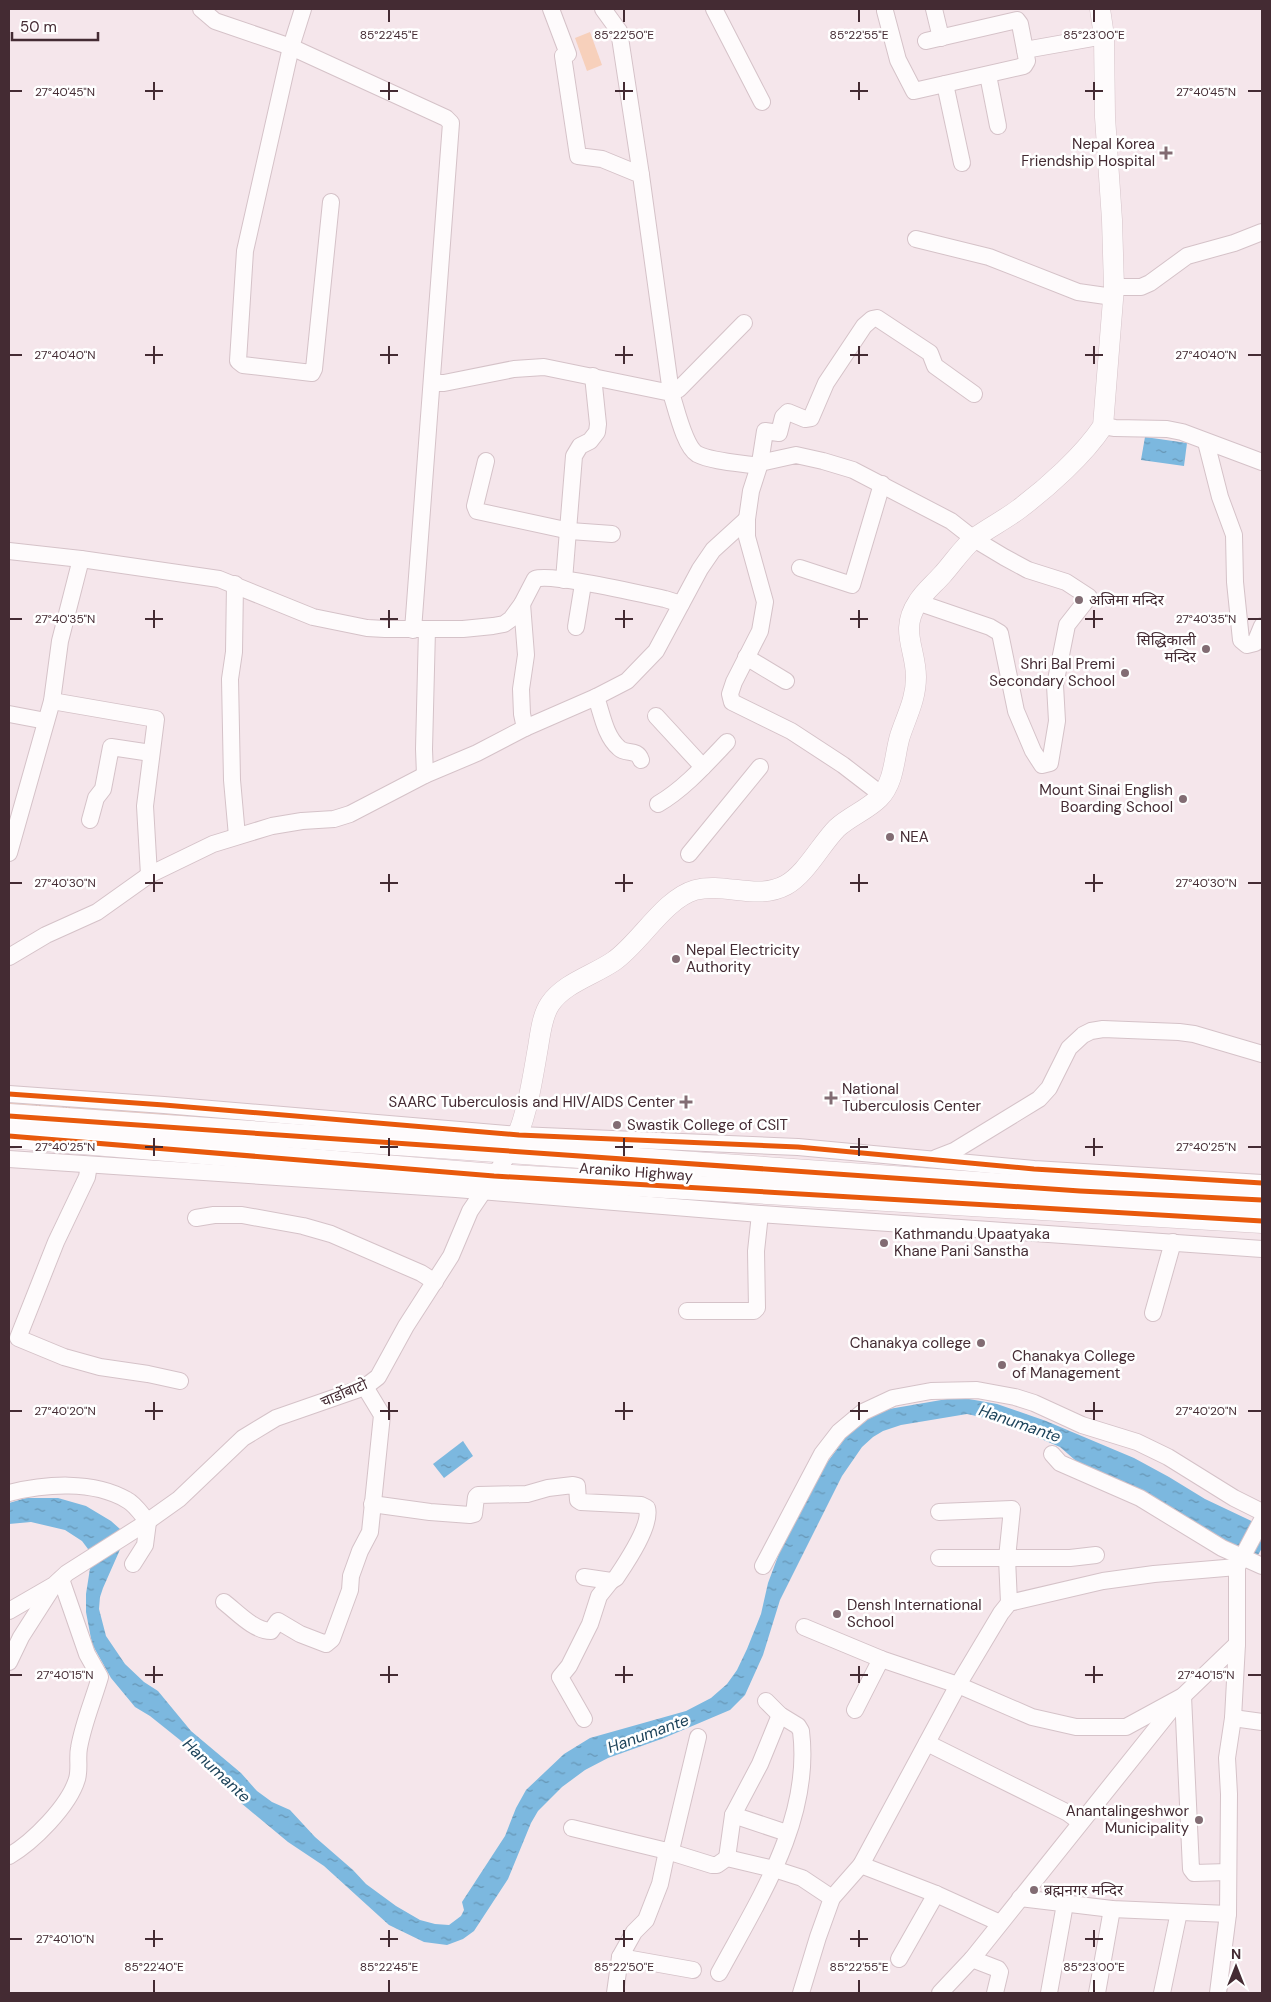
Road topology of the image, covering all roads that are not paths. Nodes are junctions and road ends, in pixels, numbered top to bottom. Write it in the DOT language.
graph roads {
  1 [pos="201,9"];
  2 [pos="302,9"];
  3 [pos="551,9"];
  4 [pos="602,9"];
  5 [pos="714,9"];
  6 [pos="934,9"];
  7 [pos="1100,9"];
  8 [pos="885,11"];
  9 [pos="1104,36"];
  10 [pos="291,47"];
  11 [pos="1025,50"];
  12 [pos="988,75"];
  13 [pos="945,84"];
  14 [pos="762,102"];
  15 [pos="998,126"];
  16 [pos="962,163"];
  17 [pos="641,175"];
  18 [pos="331,202"];
  19 [pos="1262,232"];
  20 [pos="916,239"];
  21 [pos="1113,292"];
  22 [pos="744,323"];
  23 [pos="593,376"];
  24 [pos="432,383"];
  25 [pos="671,393"];
  26 [pos="974,394"];
  27 [pos="1103,426"];
  28 [pos="1206,442"];
  29 [pos="486,462"];
  30 [pos="1262,462"];
  31 [pos="759,464"];
  32 [pos="882,484"];
  33 [pos="747,519"];
  34 [pos="570,531"];
  35 [pos="612,534"];
  36 [pos="974,539"];
  37 [pos="9,551"];
  38 [pos="81,559"];
  39 [pos="800,568"];
  40 [pos="564,580"];
  41 [pos="235,584"];
  42 [pos="583,584"];
  43 [pos="917,602"];
  44 [pos="522,604"];
  45 [pos="681,604"];
  46 [pos="1262,626"];
  47 [pos="576,627"];
  48 [pos="420,629"];
  49 [pos="746,657"];
  50 [pos="786,681"];
  51 [pos="596,697"];
  52 [pos="52,700"];
  53 [pos="9,714"];
  54 [pos="656,716"];
  55 [pos="46,721"];
  56 [pos="525,728"];
  57 [pos="727,742"];
  58 [pos="151,753"];
  59 [pos="641,760"];
  60 [pos="703,767"];
  61 [pos="760,767"];
  62 [pos="425,775"];
  63 [pos="882,795"];
  64 [pos="658,804"];
  65 [pos="90,820"];
  66 [pos="238,836"];
  67 [pos="10,847"];
  68 [pos="689,854"];
  69 [pos="149,875"];
  70 [pos="9,957"];
  71 [pos="1262,1054"];
  72 [pos="9,1094"];
  73 [pos="9,1116"];
  74 [pos="9,1136"];
  75 [pos="514,1144"];
  76 [pos="9,1159"];
  77 [pos="934,1159"];
  78 [pos="89,1165"];
  79 [pos="488,1183"];
  80 [pos="1262,1183"];
  81 [pos="1262,1200"];
  82 [pos="760,1214"];
  83 [pos="196,1218"];
  84 [pos="1262,1221"];
  85 [pos="1173,1242"];
  86 [pos="1262,1249"];
  87 [pos="435,1282"];
  88 [pos="688,1311"];
  89 [pos="1153,1313"];
  90 [pos="13,1336"];
  91 [pos="180,1381"];
  92 [pos="365,1387"];
  93 [pos="1052,1454"];
  94 [pos="9,1493"];
  95 [pos="372,1504"];
  96 [pos="939,1512"];
  97 [pos="1262,1518"];
  98 [pos="145,1524"];
  99 [pos="1096,1555"];
  100 [pos="939,1558"];
  101 [pos="1007,1558"];
  102 [pos="1241,1559"];
  103 [pos="133,1564"];
  104 [pos="764,1566"];
  105 [pos="1262,1566"];
  106 [pos="584,1577"];
  107 [pos="610,1581"];
  108 [pos="57,1582"];
  109 [pos="224,1602"];
  110 [pos="1009,1603"];
  111 [pos="9,1611"];
  112 [pos="804,1628"];
  113 [pos="1237,1644"];
  114 [pos="880,1659"];
  115 [pos="9,1662"];
  116 [pos="958,1685"];
  117 [pos="1182,1696"];
  118 [pos="766,1701"];
  119 [pos="856,1710"];
  120 [pos="780,1715"];
  121 [pos="584,1718"];
  122 [pos="1233,1718"];
  123 [pos="1262,1722"];
  124 [pos="698,1737"];
  125 [pos="927,1743"];
  126 [pos="733,1815"];
  127 [pos="1080,1822"];
  128 [pos="572,1828"];
  129 [pos="787,1833"];
  130 [pos="667,1851"];
  131 [pos="9,1856"];
  132 [pos="727,1858"];
  133 [pos="861,1865"];
  134 [pos="774,1869"];
  135 [pos="1228,1872"];
  136 [pos="936,1894"];
  137 [pos="832,1898"];
  138 [pos="1020,1898"];
  139 [pos="1065,1904"];
  140 [pos="1112,1908"];
  141 [pos="1179,1912"];
  142 [pos="1228,1914"];
  143 [pos="1000,1923"];
  144 [pos="620,1957"];
  145 [pos="899,1959"];
  146 [pos="972,1959"];
  147 [pos="693,1970"];
  148 [pos="720,1973"];
  149 [pos="615,1993"];
  150 [pos="801,1993"];
  151 [pos="940,1993"];
  152 [pos="995,1993"];
  153 [pos="1049,1993"];
  154 [pos="1097,1993"];
  155 [pos="1162,1993"];
  156 [pos="1218,1993"];
  1 -- 10 [label="street"];
  2 -- 10 [label="street"];
  3 -- 17 [label="street"];
  4 -- 17 [label="street"];
  5 -- 14 [label="street"];
  6 -- 11 [label="street"];
  7 -- 9 [label="main road"];
  8 -- 13 [label="street"];
  9 -- 11 [label="street"];
  9 -- 21 [label="main road"];
  10 -- 18 [label="street"];
  10 -- 24 [label="street"];
  11 -- 12 [label="street"];
  12 -- 13 [label="street"];
  12 -- 15 [label="street"];
  13 -- 16 [label="street"];
  17 -- 25 [label="street"];
  19 -- 21 [label="street"];
  20 -- 21 [label="street"];
  21 -- 27 [label="main road"];
  22 -- 25 [label="street"];
  23 -- 24 [label="street"];
  23 -- 25 [label="street"];
  23 -- 34 [label="street"];
  24 -- 48 [label="street"];
  25 -- 31 [label="street"];
  26 -- 31 [label="street"];
  27 -- 28 [label="street"];
  27 -- 36 [label="main road"];
  28 -- 30 [label="street"];
  28 -- 46 [label="street"];
  29 -- 34 [label="street"];
  31 -- 32 [label="street"];
  31 -- 33 [label="street"];
  32 -- 36 [label="street"];
  32 -- 39 [label="street"];
  33 -- 45 [label="street"];
  33 -- 49 [label="street"];
  34 -- 35 [label="street"];
  34 -- 40 [label="street"];
  36 -- 43 [label="main road"];
  36 -- 43 [label="street"];
  37 -- 38 [label="street"];
  38 -- 41 [label="street"];
  38 -- 52 [label="street"];
  40 -- 42 [label="street"];
  40 -- 44 [label="street"];
  41 -- 48 [label="street"];
  41 -- 66 [label="street"];
  42 -- 45 [label="street"];
  42 -- 47 [label="street"];
  43 -- 63 [label="main road"];
  44 -- 48 [label="street"];
  44 -- 56 [label="street"];
  45 -- 51 [label="street"];
  48 -- 62 [label="street"];
  49 -- 50 [label="street"];
  49 -- 63 [label="street"];
  51 -- 56 [label="street"];
  51 -- 59 [label="street"];
  52 -- 55 [label="street"];
  52 -- 58 [label="street"];
  53 -- 55 [label="street"];
  54 -- 60 [label="street"];
  55 -- 67 [label="street"];
  56 -- 62 [label="street"];
  57 -- 60 [label="street"];
  58 -- 65 [label="street"];
  58 -- 69 [label="street"];
  60 -- 64 [label="street"];
  61 -- 68 [label="street"];
  62 -- 66 [label="street"];
  63 -- 75 [label="main road"];
  66 -- 69 [label="street"];
  69 -- 70 [label="street"];
  71 -- 77 [label="street"];
  72 -- 75 [label="street"];
  73 -- 75 [label="highway, Araniko Highway"];
  74 -- 79 [label="highway, Araniko Highway"];
  75 -- 77 [label="street"];
  75 -- 79 [label="street, चार्डोबाटो"];
  75 -- 81 [label="highway, Araniko Highway"];
  76 -- 78 [label="street"];
  77 -- 80 [label="street"];
  78 -- 79 [label="street"];
  78 -- 90 [label="street"];
  79 -- 82 [label="street"];
  79 -- 84 [label="highway, Araniko Highway"];
  79 -- 87 [label="street, चार्डोबाटो"];
  82 -- 85 [label="street"];
  82 -- 88 [label="street"];
  83 -- 87 [label="street"];
  85 -- 86 [label="street"];
  85 -- 89 [label="street"];
  87 -- 92 [label="street, चार्डोबाटो"];
  90 -- 91 [label="street"];
  92 -- 95 [label="street"];
  92 -- 98 [label="street, चार्डोबाटो"];
  93 -- 102 [label="street"];
  94 -- 98 [label="street"];
  95 -- 107 [label="street"];
  95 -- 109 [label="street"];
  96 -- 101 [label="street"];
  97 -- 102 [label="street"];
  97 -- 104 [label="street"];
  98 -- 103 [label="street"];
  98 -- 108 [label="street, चार्डोबाटो"];
  99 -- 101 [label="street"];
  100 -- 101 [label="street"];
  101 -- 110 [label="street"];
  102 -- 105 [label="street"];
  102 -- 110 [label="street"];
  102 -- 113 [label="street"];
  106 -- 107 [label="street"];
  107 -- 121 [label="street"];
  108 -- 111 [label="street"];
  108 -- 115 [label="street"];
  108 -- 131 [label="street"];
  110 -- 116 [label="street"];
  112 -- 114 [label="street"];
  113 -- 117 [label="street"];
  113 -- 122 [label="street"];
  114 -- 116 [label="street"];
  114 -- 119 [label="street"];
  116 -- 117 [label="street"];
  116 -- 125 [label="street"];
  117 -- 127 [label="street"];
  117 -- 135 [label="street"];
  118 -- 120 [label="street"];
  120 -- 126 [label="street"];
  120 -- 129 [label="street"];
  122 -- 123 [label="street"];
  122 -- 135 [label="street"];
  124 -- 130 [label="street"];
  125 -- 127 [label="street"];
  125 -- 133 [label="street"];
  126 -- 129 [label="street"];
  126 -- 132 [label="street"];
  127 -- 138 [label="street"];
  128 -- 130 [label="street"];
  129 -- 134 [label="street"];
  130 -- 132 [label="street"];
  130 -- 144 [label="street"];
  132 -- 134 [label="street"];
  133 -- 136 [label="street"];
  133 -- 137 [label="street"];
  134 -- 137 [label="street"];
  134 -- 148 [label="street"];
  135 -- 142 [label="street"];
  136 -- 143 [label="street"];
  136 -- 145 [label="street"];
  137 -- 150 [label="street"];
  138 -- 139 [label="street"];
  138 -- 143 [label="street"];
  139 -- 140 [label="street"];
  139 -- 153 [label="street"];
  140 -- 141 [label="street"];
  140 -- 154 [label="street"];
  141 -- 142 [label="street"];
  141 -- 155 [label="street"];
  142 -- 156 [label="street"];
  143 -- 146 [label="street"];
  144 -- 147 [label="street"];
  144 -- 149 [label="street"];
  146 -- 151 [label="street"];
  146 -- 152 [label="street"];
}
